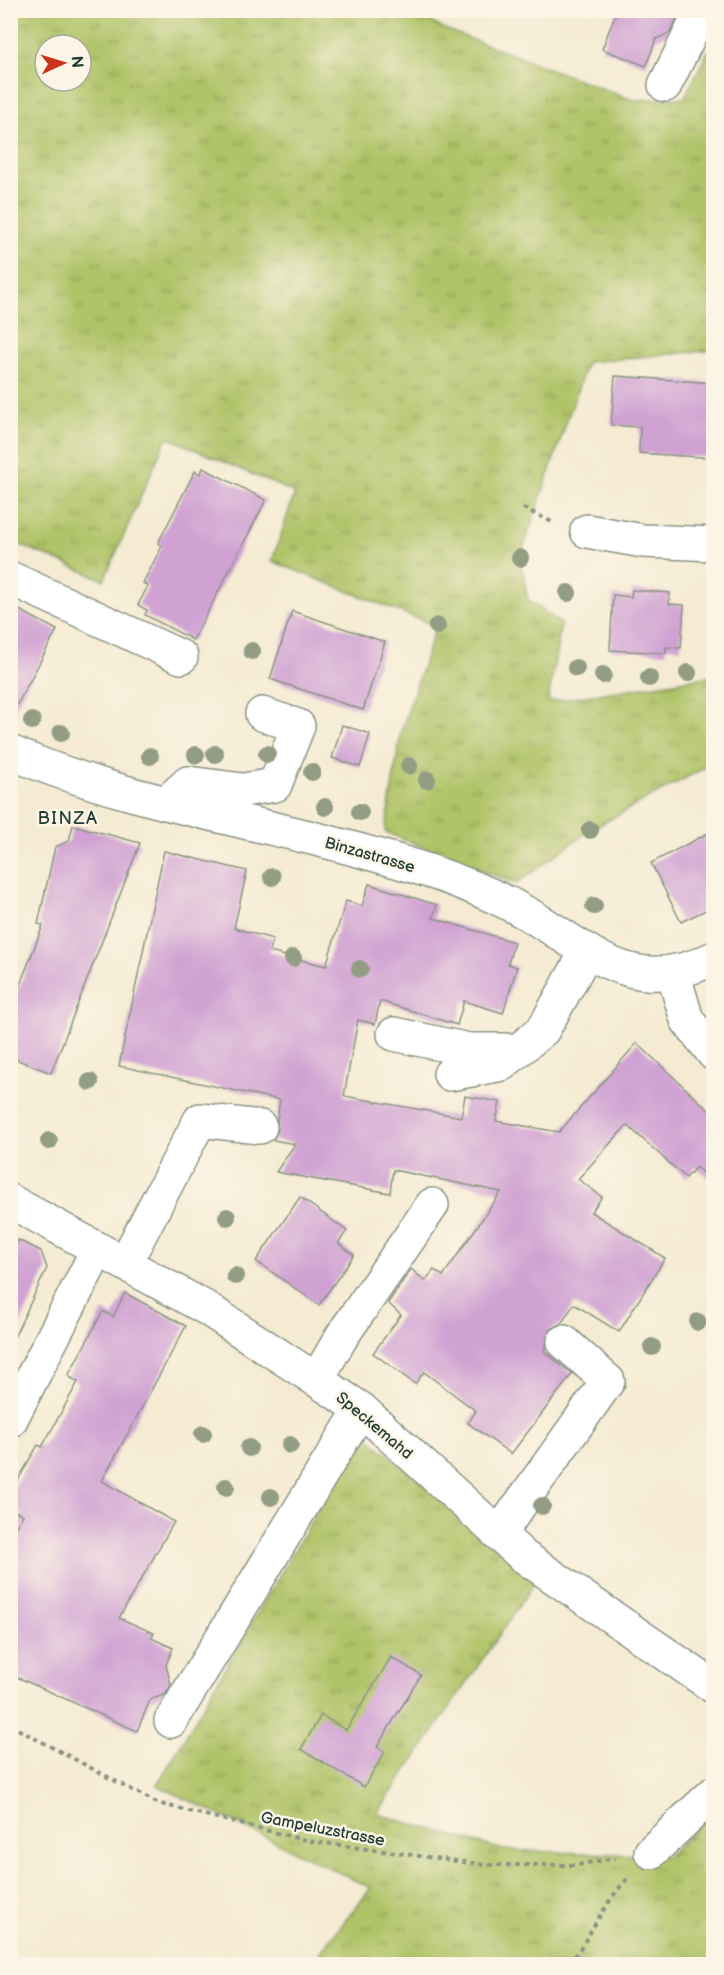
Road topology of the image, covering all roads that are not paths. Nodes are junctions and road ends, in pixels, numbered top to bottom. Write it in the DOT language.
graph roads {
  1 [pos="702,10"];
  2 [pos="665,85"];
  3 [pos="587,531"];
  4 [pos="714,544"];
  5 [pos="10,578"];
  6 [pos="181,657"];
  7 [pos="262,714"];
  8 [pos="10,752"];
  9 [pos="166,803"];
  10 [pos="587,951"];
  11 [pos="714,958"];
  12 [pos="672,972"];
  13 [pos="394,1034"];
  14 [pos="519,1050"];
  15 [pos="714,1054"];
  16 [pos="450,1074"];
  17 [pos="260,1127"];
  18 [pos="10,1201"];
  19 [pos="432,1205"];
  20 [pos="112,1256"];
  21 [pos="564,1342"];
  22 [pos="317,1379"];
  23 [pos="361,1409"];
  24 [pos="10,1421"];
  25 [pos="499,1534"];
  26 [pos="714,1687"];
  27 [pos="171,1721"];
  28 [pos="714,1793"];
  29 [pos="651,1852"];
  1 -- 2 [label="street"];
  3 -- 4 [label="street"];
  5 -- 6 [label="street"];
  7 -- 9 [label="street"];
  8 -- 9 [label="street, Binzastrasse"];
  9 -- 10 [label="street, Binzastrasse"];
  10 -- 12 [label="street, Binzastrasse"];
  10 -- 14 [label="street"];
  11 -- 12 [label="street, Binzastrasse"];
  12 -- 15 [label="street"];
  13 -- 14 [label="street"];
  14 -- 16 [label="street"];
  17 -- 20 [label="street"];
  18 -- 20 [label="street, Speckemahd"];
  19 -- 22 [label="street"];
  20 -- 22 [label="street, Speckemahd"];
  20 -- 24 [label="street"];
  21 -- 25 [label="street"];
  22 -- 23 [label="street, Speckemahd"];
  23 -- 25 [label="street, Speckemahd"];
  23 -- 27 [label="street"];
  25 -- 26 [label="street, Speckemahd"];
  28 -- 29 [label="street"];
}
